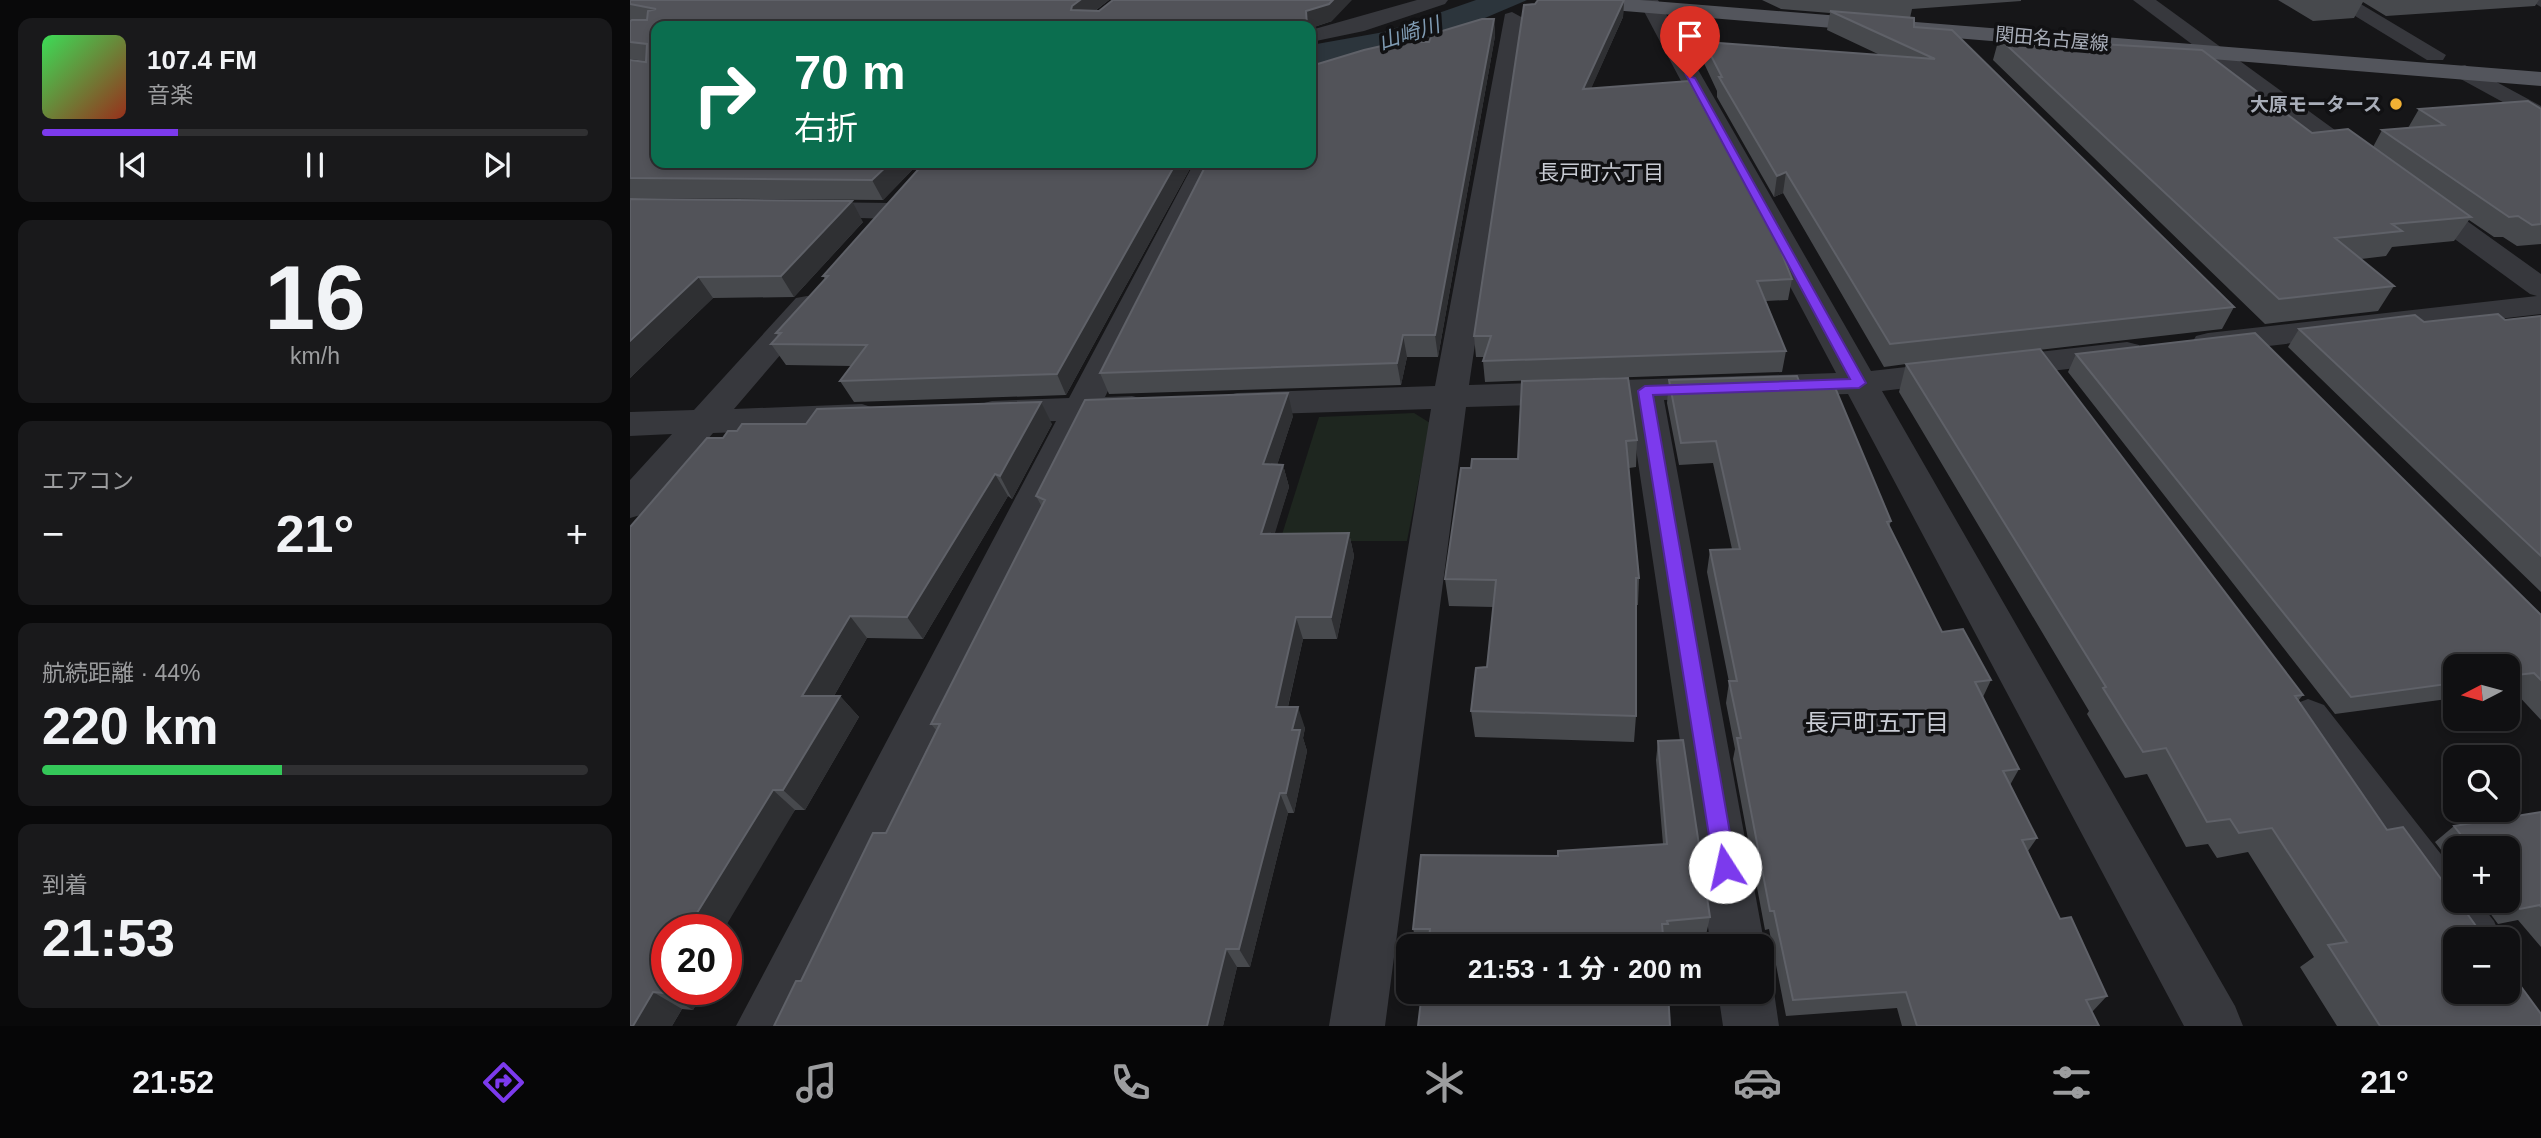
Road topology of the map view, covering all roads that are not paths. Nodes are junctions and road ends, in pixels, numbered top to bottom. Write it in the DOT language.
graph roads {
  1 [pos="1438,0"];
  2 [pos="1737,0"];
  3 [pos="2143,0"];
  4 [pos="2339,0"];
  5 [pos="1650,4"];
  6 [pos="1533,10"];
  7 [pos="1946,31"];
  8 [pos="1316,35"];
  9 [pos="2191,35"];
  10 [pos="2215,52"];
  11 [pos="2435,55"];
  12 [pos="1975,60"];
  13 [pos="2541,64"];
  14 [pos="2465,72"];
  15 [pos="2541,79"];
  16 [pos="2541,117"];
  17 [pos="1204,168"];
  18 [pos="782,210"];
  19 [pos="865,241"];
  20 [pos="829,281"];
  21 [pos="2541,288"];
  22 [pos="2541,305"];
  23 [pos="2225,309"];
  24 [pos="2253,337"];
  25 [pos="2039,362"];
  26 [pos="2283,367"];
  27 [pos="1859,383"];
  28 [pos="1645,391"];
  29 [pos="2064,396"];
  30 [pos="1450,397"];
  31 [pos="1203,405"];
  32 [pos="1162,407"];
  33 [pos="1079,409"];
  34 [pos="954,413"];
  35 [pos="898,415"];
  36 [pos="703,422"];
  37 [pos="630,424"];
  38 [pos="630,504"];
  39 [pos="2282,684"];
  40 [pos="2465,927"];
  41 [pos="1736,934"];
  42 [pos="1748,1004"];
  43 [pos="764,1026"];
  44 [pos="1357,1026"];
  45 [pos="1752,1026"];
  46 [pos="2215,1026"];
  1 -- 8 [label="street"];
  2 -- 9 [label="main road, 関田名古屋線"];
  3 -- 9 [label="street"];
  4 -- 11 [label="street"];
  5 -- 6 [label="main road, 関田名古屋線"];
  5 -- 7 [label="main road, 関田名古屋線"];
  5 -- 27 [label="street"];
  6 -- 30 [label="street"];
  7 -- 10 [label="main road, 関田名古屋線"];
  7 -- 12 [label="street"];
  9 -- 10 [label="street"];
  9 -- 11 [label="main road, 関田名古屋線"];
  10 -- 14 [label="main road, 関田名古屋線"];
  10 -- 21 [label="street"];
  11 -- 13 [label="main road, 関田名古屋線"];
  14 -- 15 [label="main road, 関田名古屋線"];
  14 -- 16 [label="street"];
  17 -- 33 [label="street"];
  18 -- 19 [label="street"];
  20 -- 36 [label="street"];
  22 -- 24 [label="street"];
  23 -- 24 [label="street"];
  24 -- 25 [label="street"];
  24 -- 26 [label="street"];
  25 -- 27 [label="street"];
  25 -- 29 [label="street"];
  27 -- 28 [label="street"];
  27 -- 46 [label="street"];
  28 -- 30 [label="street"];
  28 -- 41 [label="street"];
  30 -- 31 [label="street"];
  30 -- 44 [label="street"];
  32 -- 33 [label="street"];
  33 -- 34 [label="street"];
  33 -- 43 [label="street"];
  35 -- 36 [label="street"];
  36 -- 37 [label="street"];
  36 -- 38 [label="street"];
  39 -- 40 [label="street"];
  42 -- 45 [label="street"];
}
